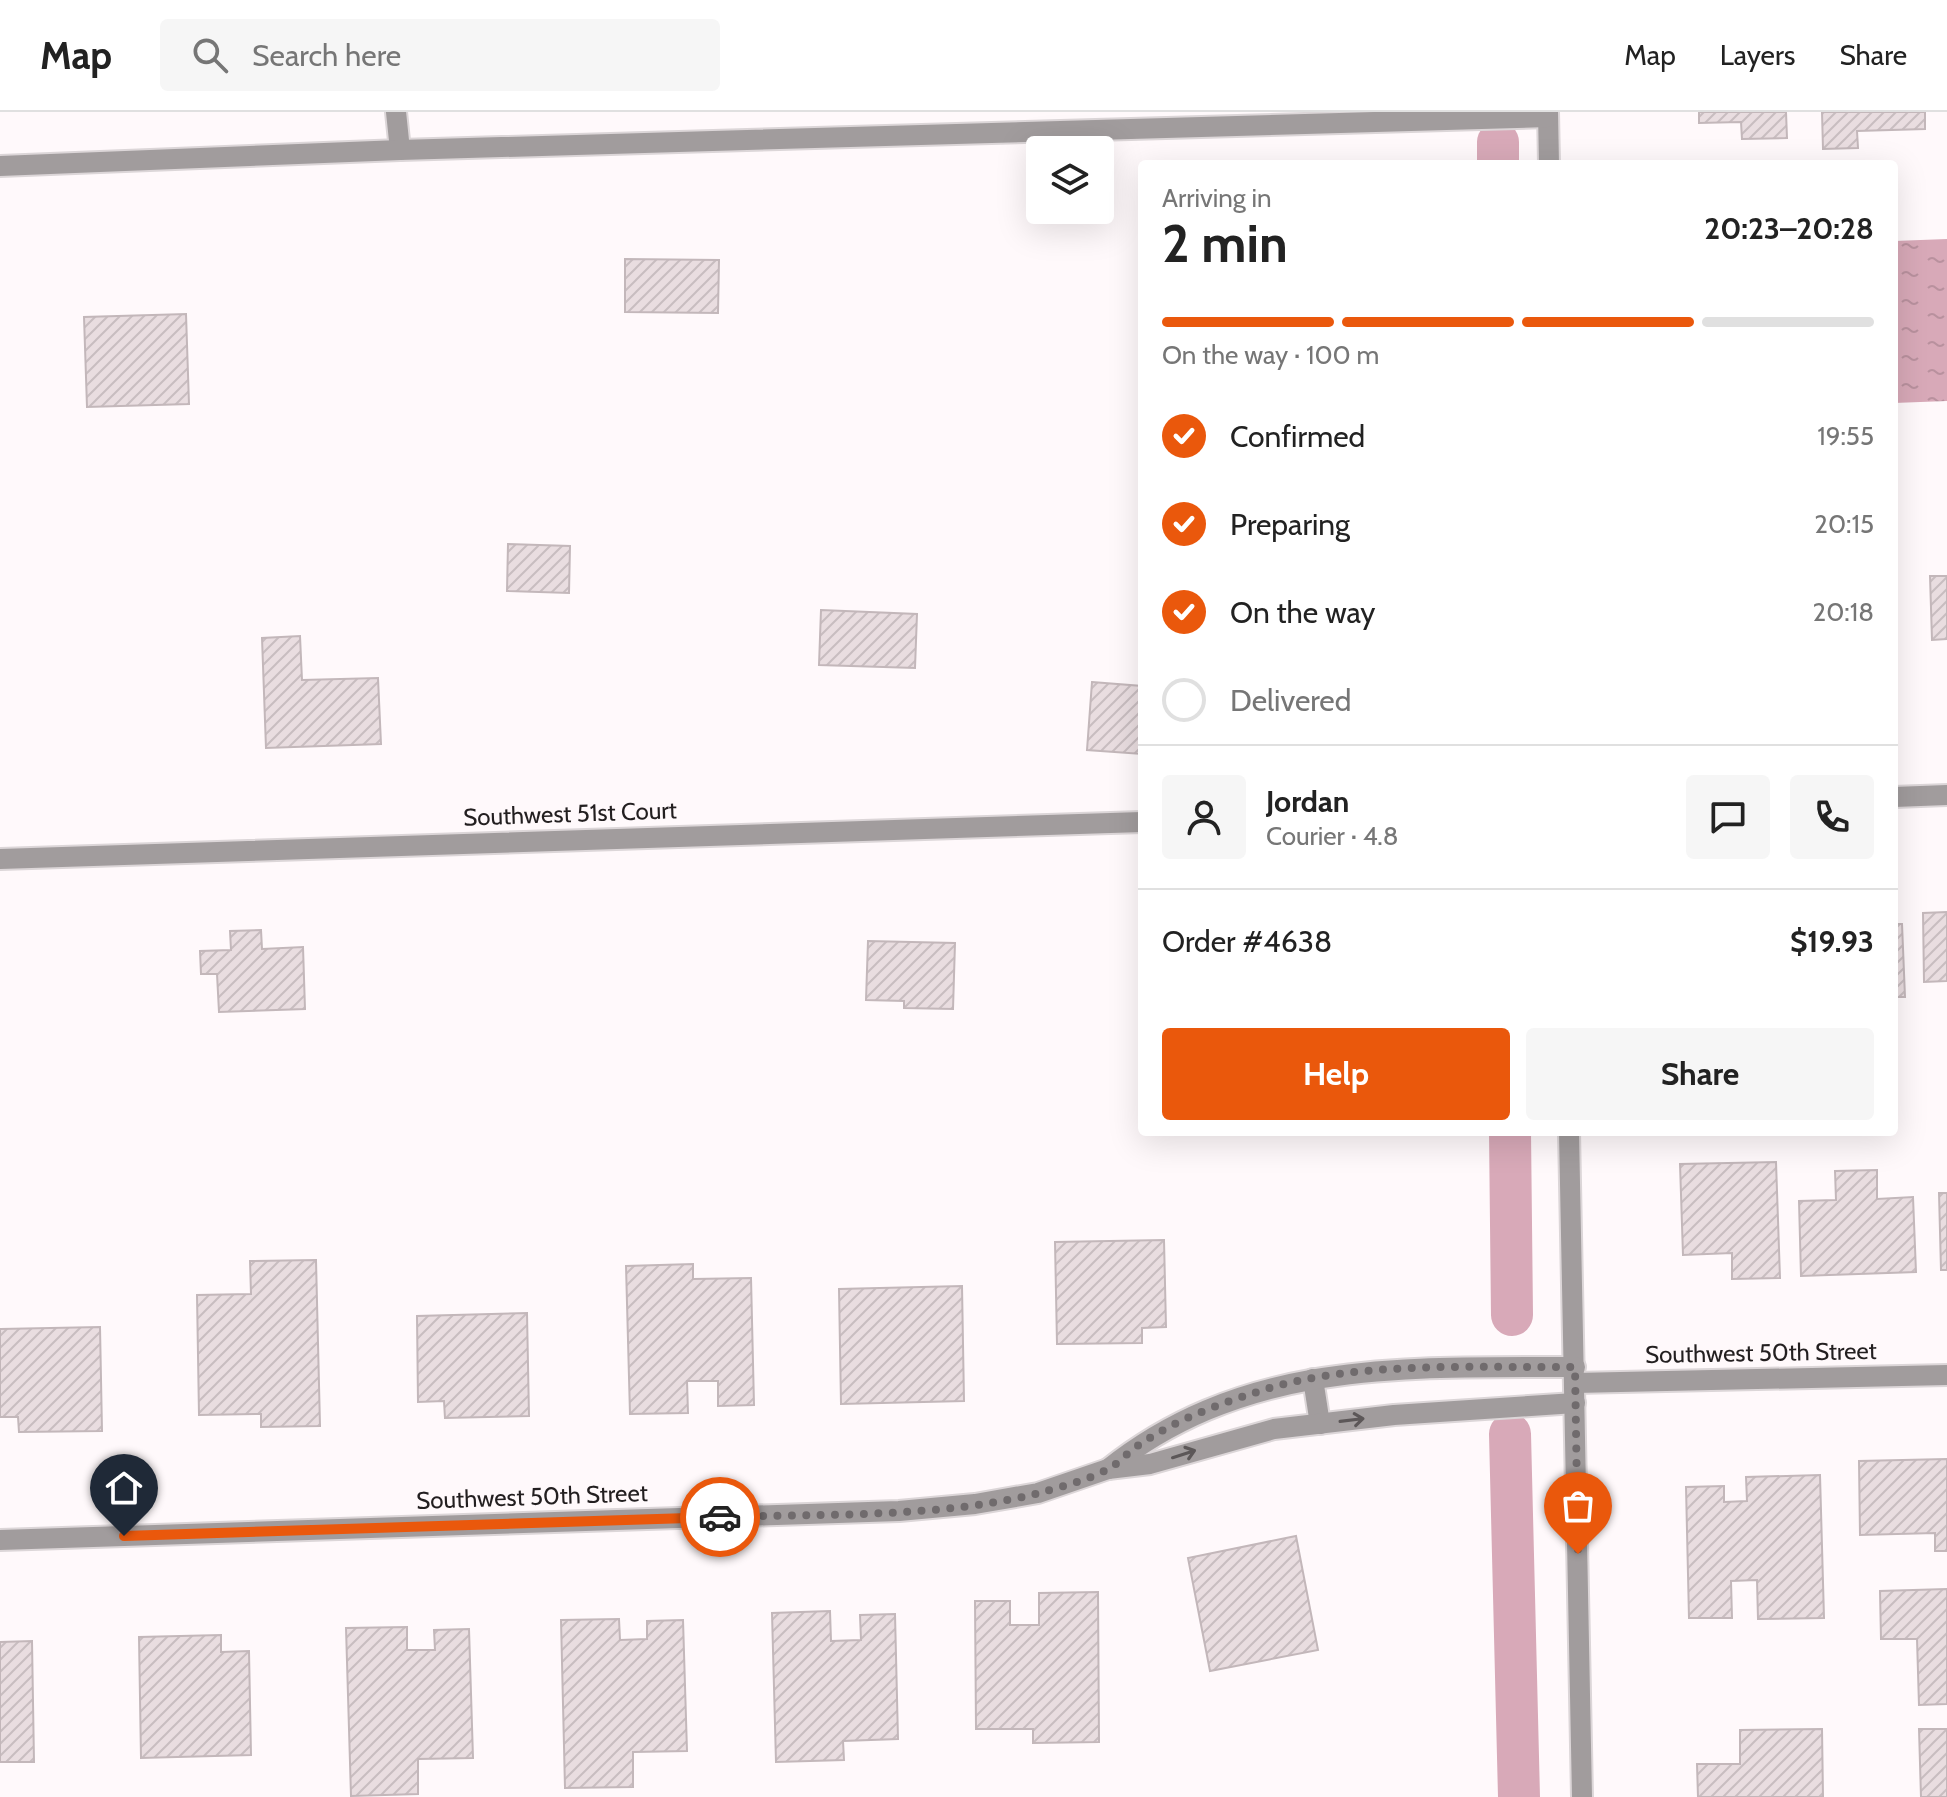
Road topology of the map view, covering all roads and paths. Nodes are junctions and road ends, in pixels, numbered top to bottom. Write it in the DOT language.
graph roads {
  1 [pos="396,112"];
  2 [pos="1548,115"];
  3 [pos="400,150"];
  4 [pos="1549,160"];
  5 [pos="0,166"];
  6 [pos="1947,795"];
  7 [pos="1898,797"];
  8 [pos="1138,822"];
  9 [pos="0,859"];
  10 [pos="1569,1136"];
  11 [pos="1947,1375"];
  12 [pos="1313,1379"];
  13 [pos="1575,1384"];
  14 [pos="1320,1424"];
  15 [pos="1108,1469"];
  16 [pos="0,1540"];
  17 [pos="1582,1797"];
  1 -- 3 [label="street"];
  2 -- 3 [label="street"];
  2 -- 4 [label="street"];
  3 -- 5 [label="street"];
  6 -- 7 [label="street"];
  8 -- 9 [label="street, Southwest 51st Court"];
  10 -- 13 [label="street"];
  11 -- 13 [label="street, Southwest 50th Street"];
  12 -- 13 [label="street, Southwest 50th Street"];
  12 -- 14 [label="street"];
  12 -- 15 [label="street, Southwest 50th Street"];
  14 -- 13 [label="street, Southwest 50th Street, one-way"];
  13 -- 17 [label="street"];
  15 -- 14 [label="street, Southwest 50th Street, one-way"];
  15 -- 16 [label="street, Southwest 50th Street"];
}
